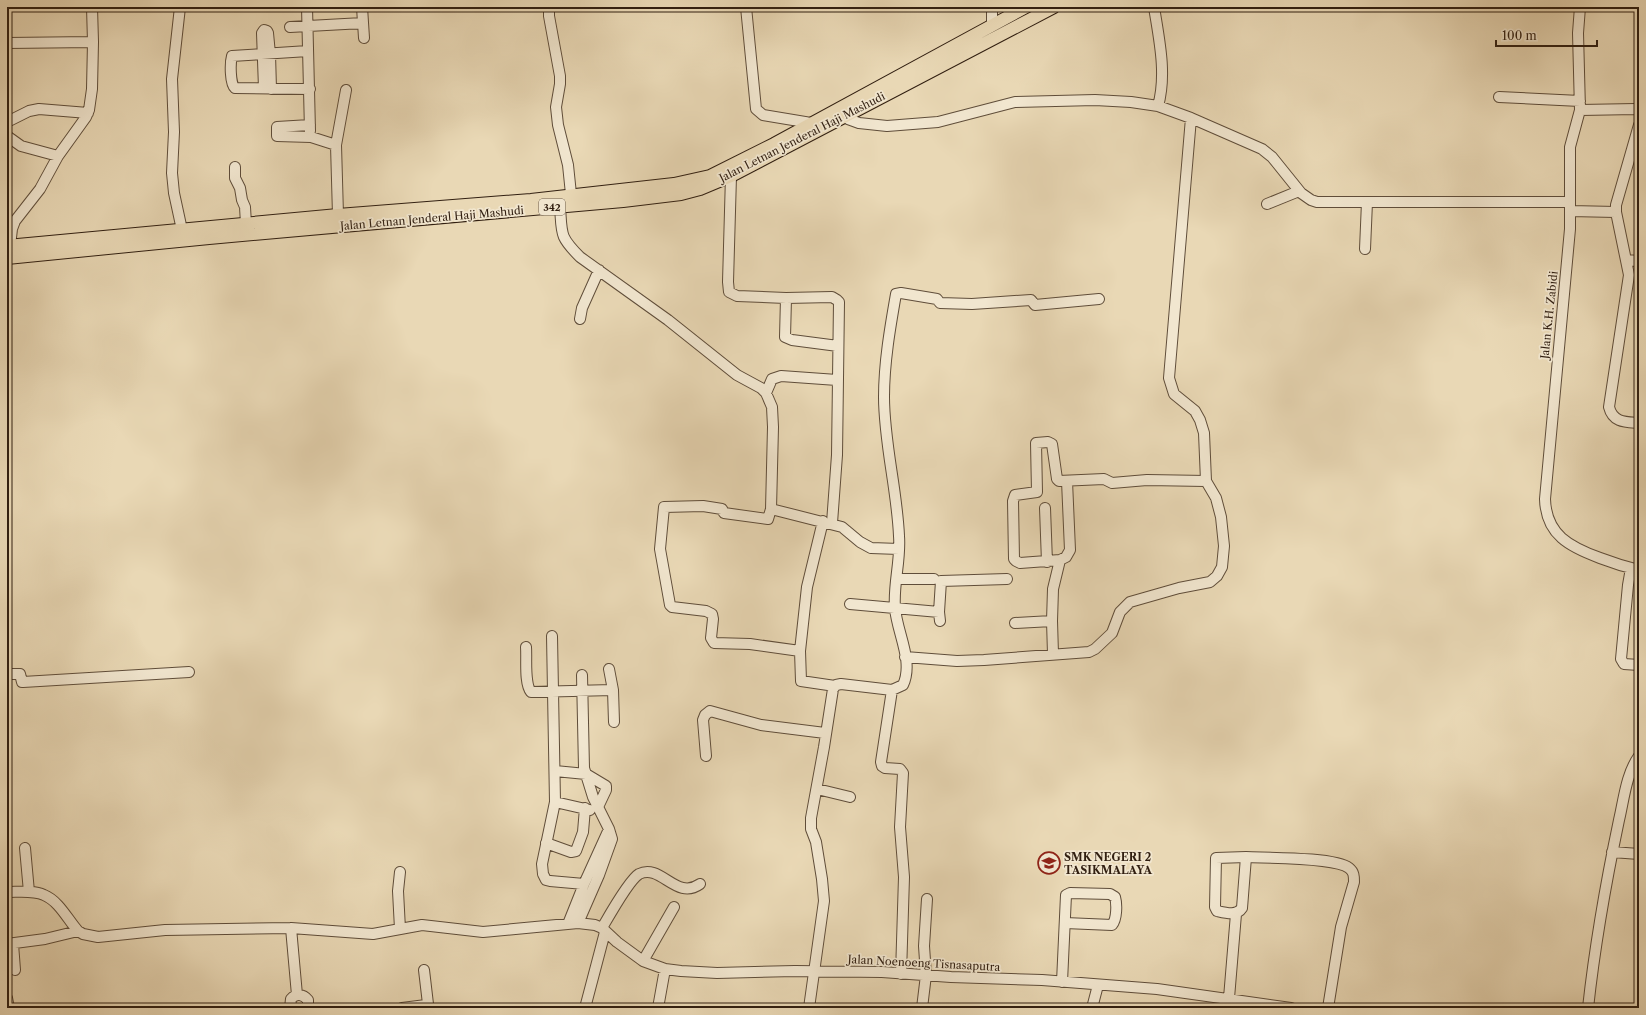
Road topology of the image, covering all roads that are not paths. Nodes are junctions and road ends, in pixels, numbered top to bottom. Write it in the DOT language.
graph roads {
  1 [pos="92,7"];
  2 [pos="180,7"];
  3 [pos="308,7"];
  4 [pos="362,7"];
  5 [pos="549,7"];
  6 [pos="746,7"];
  7 [pos="992,7"];
  8 [pos="1054,7"];
  9 [pos="1154,7"];
  10 [pos="1580,7"];
  11 [pos="1017,9"];
  12 [pos="363,23"];
  13 [pos="992,25"];
  14 [pos="290,26"];
  15 [pos="308,26"];
  16 [pos="364,38"];
  17 [pos="7,42"];
  18 [pos="93,42"];
  19 [pos="308,51"];
  20 [pos="267,54"];
  21 [pos="268,89"];
  22 [pos="310,89"];
  23 [pos="346,90"];
  24 [pos="1499,97"];
  25 [pos="1580,105"];
  26 [pos="1158,106"];
  27 [pos="1639,111"];
  28 [pos="88,113"];
  29 [pos="845,115"];
  30 [pos="1191,118"];
  31 [pos="7,122"];
  32 [pos="812,123"];
  33 [pos="310,125"];
  34 [pos="1639,125"];
  35 [pos="7,136"];
  36 [pos="310,137"];
  37 [pos="336,145"];
  38 [pos="58,156"];
  39 [pos="235,167"];
  40 [pos="731,176"];
  41 [pos="1299,191"];
  42 [pos="571,194"];
  43 [pos="622,195"];
  44 [pos="1367,202"];
  45 [pos="1267,204"];
  46 [pos="560,206"];
  47 [pos="1570,206"];
  48 [pos="1616,212"];
  49 [pos="338,215"];
  50 [pos="246,224"];
  51 [pos="182,230"];
  52 [pos="8,246"];
  53 [pos="1365,249"];
  54 [pos="7,258"];
  55 [pos="1626,260"];
  56 [pos="1639,261"];
  57 [pos="599,270"];
  58 [pos="786,298"];
  59 [pos="1099,299"];
  60 [pos="580,319"];
  61 [pos="838,346"];
  62 [pos="837,380"];
  63 [pos="766,393"];
  64 [pos="1639,423"];
  65 [pos="1067,481"];
  66 [pos="1206,481"];
  67 [pos="1046,508"];
  68 [pos="772,509"];
  69 [pos="827,522"];
  70 [pos="898,549"];
  71 [pos="1060,560"];
  72 [pos="1047,562"];
  73 [pos="1635,569"];
  74 [pos="897,578"];
  75 [pos="934,579"];
  76 [pos="1007,579"];
  77 [pos="850,604"];
  78 [pos="895,608"];
  79 [pos="1052,622"];
  80 [pos="1015,623"];
  81 [pos="552,636"];
  82 [pos="526,647"];
  83 [pos="800,651"];
  84 [pos="1052,654"];
  85 [pos="905,657"];
  86 [pos="1639,666"];
  87 [pos="609,669"];
  88 [pos="189,672"];
  89 [pos="7,674"];
  90 [pos="582,675"];
  91 [pos="835,686"];
  92 [pos="613,690"];
  93 [pos="892,690"];
  94 [pos="582,691"];
  95 [pos="553,692"];
  96 [pos="614,722"];
  97 [pos="826,733"];
  98 [pos="706,756"];
  99 [pos="1639,756"];
  100 [pos="554,771"];
  101 [pos="586,774"];
  102 [pos="817,789"];
  103 [pos="850,797"];
  104 [pos="555,802"];
  105 [pos="585,808"];
  106 [pos="599,809"];
  107 [pos="546,844"];
  108 [pos="25,848"];
  109 [pos="1612,852"];
  110 [pos="1639,854"];
  111 [pos="1246,857"];
  112 [pos="400,872"];
  113 [pos="595,874"];
  114 [pos="584,884"];
  115 [pos="700,884"];
  116 [pos="7,892"];
  117 [pos="29,892"];
  118 [pos="927,899"];
  119 [pos="674,907"];
  120 [pos="1236,914"];
  121 [pos="1065,922"];
  122 [pos="573,923"];
  123 [pos="290,928"];
  124 [pos="400,929"];
  125 [pos="604,930"];
  126 [pos="78,931"];
  127 [pos="10,944"];
  128 [pos="643,961"];
  129 [pos="665,969"];
  130 [pos="15,970"];
  131 [pos="424,970"];
  132 [pos="815,971"];
  133 [pos="901,974"];
  134 [pos="926,975"];
  135 [pos="1062,982"];
  136 [pos="1098,985"];
  137 [pos="297,995"];
  138 [pos="7,998"];
  139 [pos="1229,998"];
  140 [pos="9,1008"];
  141 [pos="290,1008"];
  142 [pos="309,1008"];
  143 [pos="402,1008"];
  144 [pos="585,1008"];
  145 [pos="658,1008"];
  146 [pos="809,1008"];
  147 [pos="922,1008"];
  148 [pos="1092,1008"];
  149 [pos="1286,1008"];
  150 [pos="1328,1008"];
  151 [pos="1588,1008"];
  1 -- 18 [label="street"];
  2 -- 51 [label="street"];
  3 -- 15 [label="street"];
  4 -- 12 [label="street"];
  5 -- 42 [label="street"];
  6 -- 32 [label="street"];
  7 -- 13 [label="street"];
  8 -- 29 [label="main road, Jalan Letnan Jenderal Haji Mashudi / 342"];
  9 -- 26 [label="street"];
  10 -- 25 [label="street, Jalan K.H. Zabidi"];
  11 -- 13 [label="main road, Jalan Letnan Jenderal Haji Mashudi / 342"];
  12 -- 15 [label="street"];
  12 -- 16 [label="street"];
  13 -- 32 [label="main road, Jalan Letnan Jenderal Haji Mashudi / 342"];
  14 -- 15 [label="street"];
  15 -- 19 [label="street"];
  17 -- 18 [label="street"];
  18 -- 28 [label="street"];
  19 -- 20 [label="street"];
  19 -- 22 [label="street"];
  20 -- 21 [label="street"];
  20 -- 21 [label="street"];
  21 -- 22 [label="street"];
  22 -- 33 [label="street"];
  23 -- 37 [label="street"];
  24 -- 25 [label="street"];
  25 -- 27 [label="street"];
  25 -- 47 [label="street, Jalan K.H. Zabidi"];
  26 -- 29 [label="street"];
  26 -- 30 [label="street"];
  28 -- 31 [label="street"];
  28 -- 38 [label="street"];
  29 -- 40 [label="main road, Jalan Letnan Jenderal Haji Mashudi / 342"];
  30 -- 41 [label="street"];
  30 -- 66 [label="street"];
  32 -- 43 [label="main road, Jalan Letnan Jenderal Haji Mashudi / 342"];
  33 -- 36 [label="street"];
  33 -- 36 [label="street"];
  34 -- 48 [label="street"];
  35 -- 38 [label="street"];
  36 -- 37 [label="street"];
  37 -- 49 [label="street"];
  38 -- 52 [label="street"];
  39 -- 50 [label="street"];
  40 -- 43 [label="main road, Jalan Letnan Jenderal Haji Mashudi / 342"];
  40 -- 58 [label="street"];
  41 -- 44 [label="street"];
  41 -- 45 [label="street"];
  42 -- 43 [label="main road, Jalan Letnan Jenderal Haji Mashudi / 342"];
  42 -- 49 [label="main road, Jalan Letnan Jenderal Haji Mashudi / 342"];
  43 -- 46 [label="main road, Jalan Letnan Jenderal Haji Mashudi / 342"];
  44 -- 47 [label="street"];
  44 -- 53 [label="street"];
  46 -- 54 [label="main road, Jalan Letnan Jenderal Haji Mashudi / 342"];
  46 -- 57 [label="street"];
  47 -- 48 [label="street"];
  47 -- 73 [label="street, Jalan K.H. Zabidi"];
  48 -- 55 [label="street"];
  49 -- 50 [label="main road, Jalan Letnan Jenderal Haji Mashudi / 342"];
  50 -- 51 [label="main road, Jalan Letnan Jenderal Haji Mashudi / 342"];
  51 -- 52 [label="main road, Jalan Letnan Jenderal Haji Mashudi / 342"];
  55 -- 56 [label="street"];
  55 -- 64 [label="street"];
  57 -- 60 [label="street"];
  57 -- 63 [label="street"];
  58 -- 61 [label="street"];
  58 -- 61 [label="street"];
  59 -- 70 [label="street"];
  61 -- 62 [label="street"];
  62 -- 63 [label="street"];
  62 -- 69 [label="street"];
  63 -- 68 [label="street"];
  65 -- 66 [label="street"];
  65 -- 71 [label="street"];
  65 -- 72 [label="street"];
  66 -- 84 [label="street"];
  67 -- 72 [label="street"];
  68 -- 69 [label="street"];
  68 -- 83 [label="street"];
  69 -- 70 [label="street"];
  69 -- 83 [label="street"];
  70 -- 74 [label="street"];
  71 -- 72 [label="street"];
  71 -- 79 [label="street"];
  73 -- 86 [label="street"];
  74 -- 75 [label="street"];
  74 -- 78 [label="street"];
  76 -- 78 [label="street"];
  77 -- 78 [label="street"];
  78 -- 85 [label="street"];
  79 -- 80 [label="street"];
  79 -- 84 [label="street"];
  81 -- 95 [label="street"];
  82 -- 95 [label="street"];
  83 -- 91 [label="street"];
  84 -- 85 [label="street"];
  85 -- 93 [label="street"];
  87 -- 92 [label="street"];
  88 -- 89 [label="street"];
  90 -- 94 [label="street"];
  91 -- 93 [label="street"];
  91 -- 97 [label="street"];
  92 -- 94 [label="street"];
  92 -- 96 [label="street"];
  93 -- 133 [label="street"];
  94 -- 95 [label="street"];
  94 -- 101 [label="street"];
  95 -- 100 [label="street"];
  97 -- 98 [label="street"];
  97 -- 102 [label="street"];
  99 -- 109 [label="street"];
  100 -- 101 [label="street"];
  100 -- 104 [label="street"];
  101 -- 106 [label="street"];
  101 -- 106 [label="street"];
  102 -- 103 [label="street"];
  102 -- 132 [label="street"];
  104 -- 105 [label="street"];
  104 -- 107 [label="street"];
  105 -- 106 [label="street"];
  105 -- 107 [label="street"];
  106 -- 113 [label="street"];
  107 -- 114 [label="street"];
  108 -- 117 [label="street"];
  109 -- 110 [label="street"];
  109 -- 151 [label="street"];
  111 -- 120 [label="street"];
  111 -- 120 [label="street"];
  111 -- 150 [label="street"];
  112 -- 124 [label="street"];
  113 -- 114 [label="street"];
  113 -- 122 [label="street"];
  114 -- 122 [label="street"];
  115 -- 125 [label="street"];
  116 -- 117 [label="street"];
  117 -- 126 [label="street"];
  118 -- 134 [label="street"];
  119 -- 128 [label="street"];
  120 -- 139 [label="street"];
  121 -- 121 [label="street"];
  121 -- 135 [label="street"];
  122 -- 124 [label="street, Jalan Noenoeng Tisnasaputra"];
  122 -- 125 [label="street, Jalan Noenoeng Tisnasaputra"];
  123 -- 124 [label="street, Jalan Noenoeng Tisnasaputra"];
  123 -- 126 [label="street, Jalan Noenoeng Tisnasaputra"];
  123 -- 137 [label="street"];
  125 -- 128 [label="street, Jalan Noenoeng Tisnasaputra"];
  125 -- 144 [label="street"];
  126 -- 127 [label="street"];
  127 -- 130 [label="street"];
  128 -- 129 [label="street, Jalan Noenoeng Tisnasaputra"];
  129 -- 132 [label="street, Jalan Noenoeng Tisnasaputra"];
  129 -- 145 [label="street"];
  131 -- 143 [label="street"];
  132 -- 133 [label="street, Jalan Noenoeng Tisnasaputra"];
  132 -- 146 [label="street"];
  133 -- 134 [label="street, Jalan Noenoeng Tisnasaputra"];
  134 -- 135 [label="street, Jalan Noenoeng Tisnasaputra"];
  134 -- 147 [label="street"];
  135 -- 136 [label="street, Jalan Noenoeng Tisnasaputra"];
  136 -- 139 [label="street, Jalan Noenoeng Tisnasaputra"];
  136 -- 148 [label="street"];
  137 -- 141 [label="street"];
  137 -- 142 [label="street"];
  138 -- 140 [label="street"];
  139 -- 149 [label="street, Jalan Noenoeng Tisnasaputra"];
}
